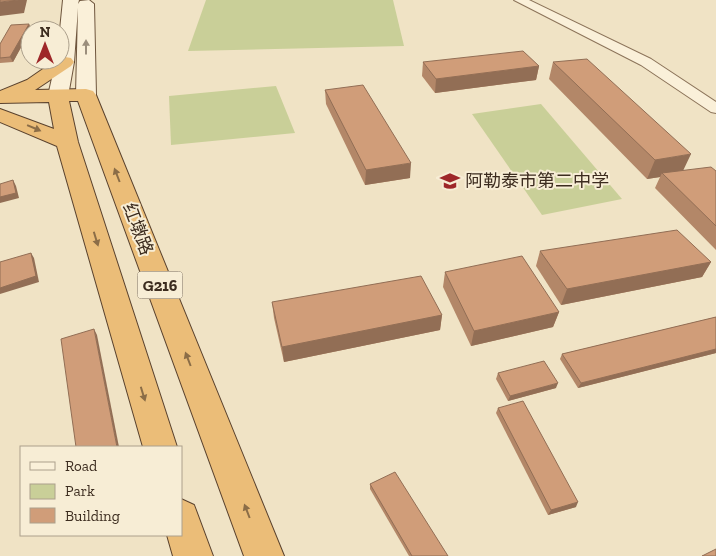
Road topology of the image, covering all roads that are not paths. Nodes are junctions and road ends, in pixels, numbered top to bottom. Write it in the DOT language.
graph roads {
  1 [pos="71,0"];
  2 [pos="86,0"];
  3 [pos="520,0"];
  4 [pos="69,20"];
  5 [pos="54,70"];
  6 [pos="64,70"];
  7 [pos="0,96"];
  8 [pos="88,100"];
  9 [pos="59,101"];
  10 [pos="0,106"];
  11 [pos="716,109"];
  12 [pos="0,115"];
  13 [pos="67,142"];
  14 [pos="160,446"];
  15 [pos="182,521"];
  16 [pos="193,556"];
  17 [pos="264,556"];
  1 -- 4 [label="main road"];
  8 -- 2 [label="main road, one-way"];
  3 -- 11 [label="street"];
  5 -- 7 [label="highway"];
  6 -- 9 [label="main road"];
  7 -- 9 [label="highway"];
  8 -- 9 [label="highway"];
  17 -- 8 [label="highway, 红墩路 / G216, one-way"];
  9 -- 10 [label="highway"];
  9 -- 13 [label="highway, G216"];
  12 -- 13 [label="highway, one-way"];
  13 -- 14 [label="highway, G216, one-way"];
  15 -- 16 [label="highway"];
}
